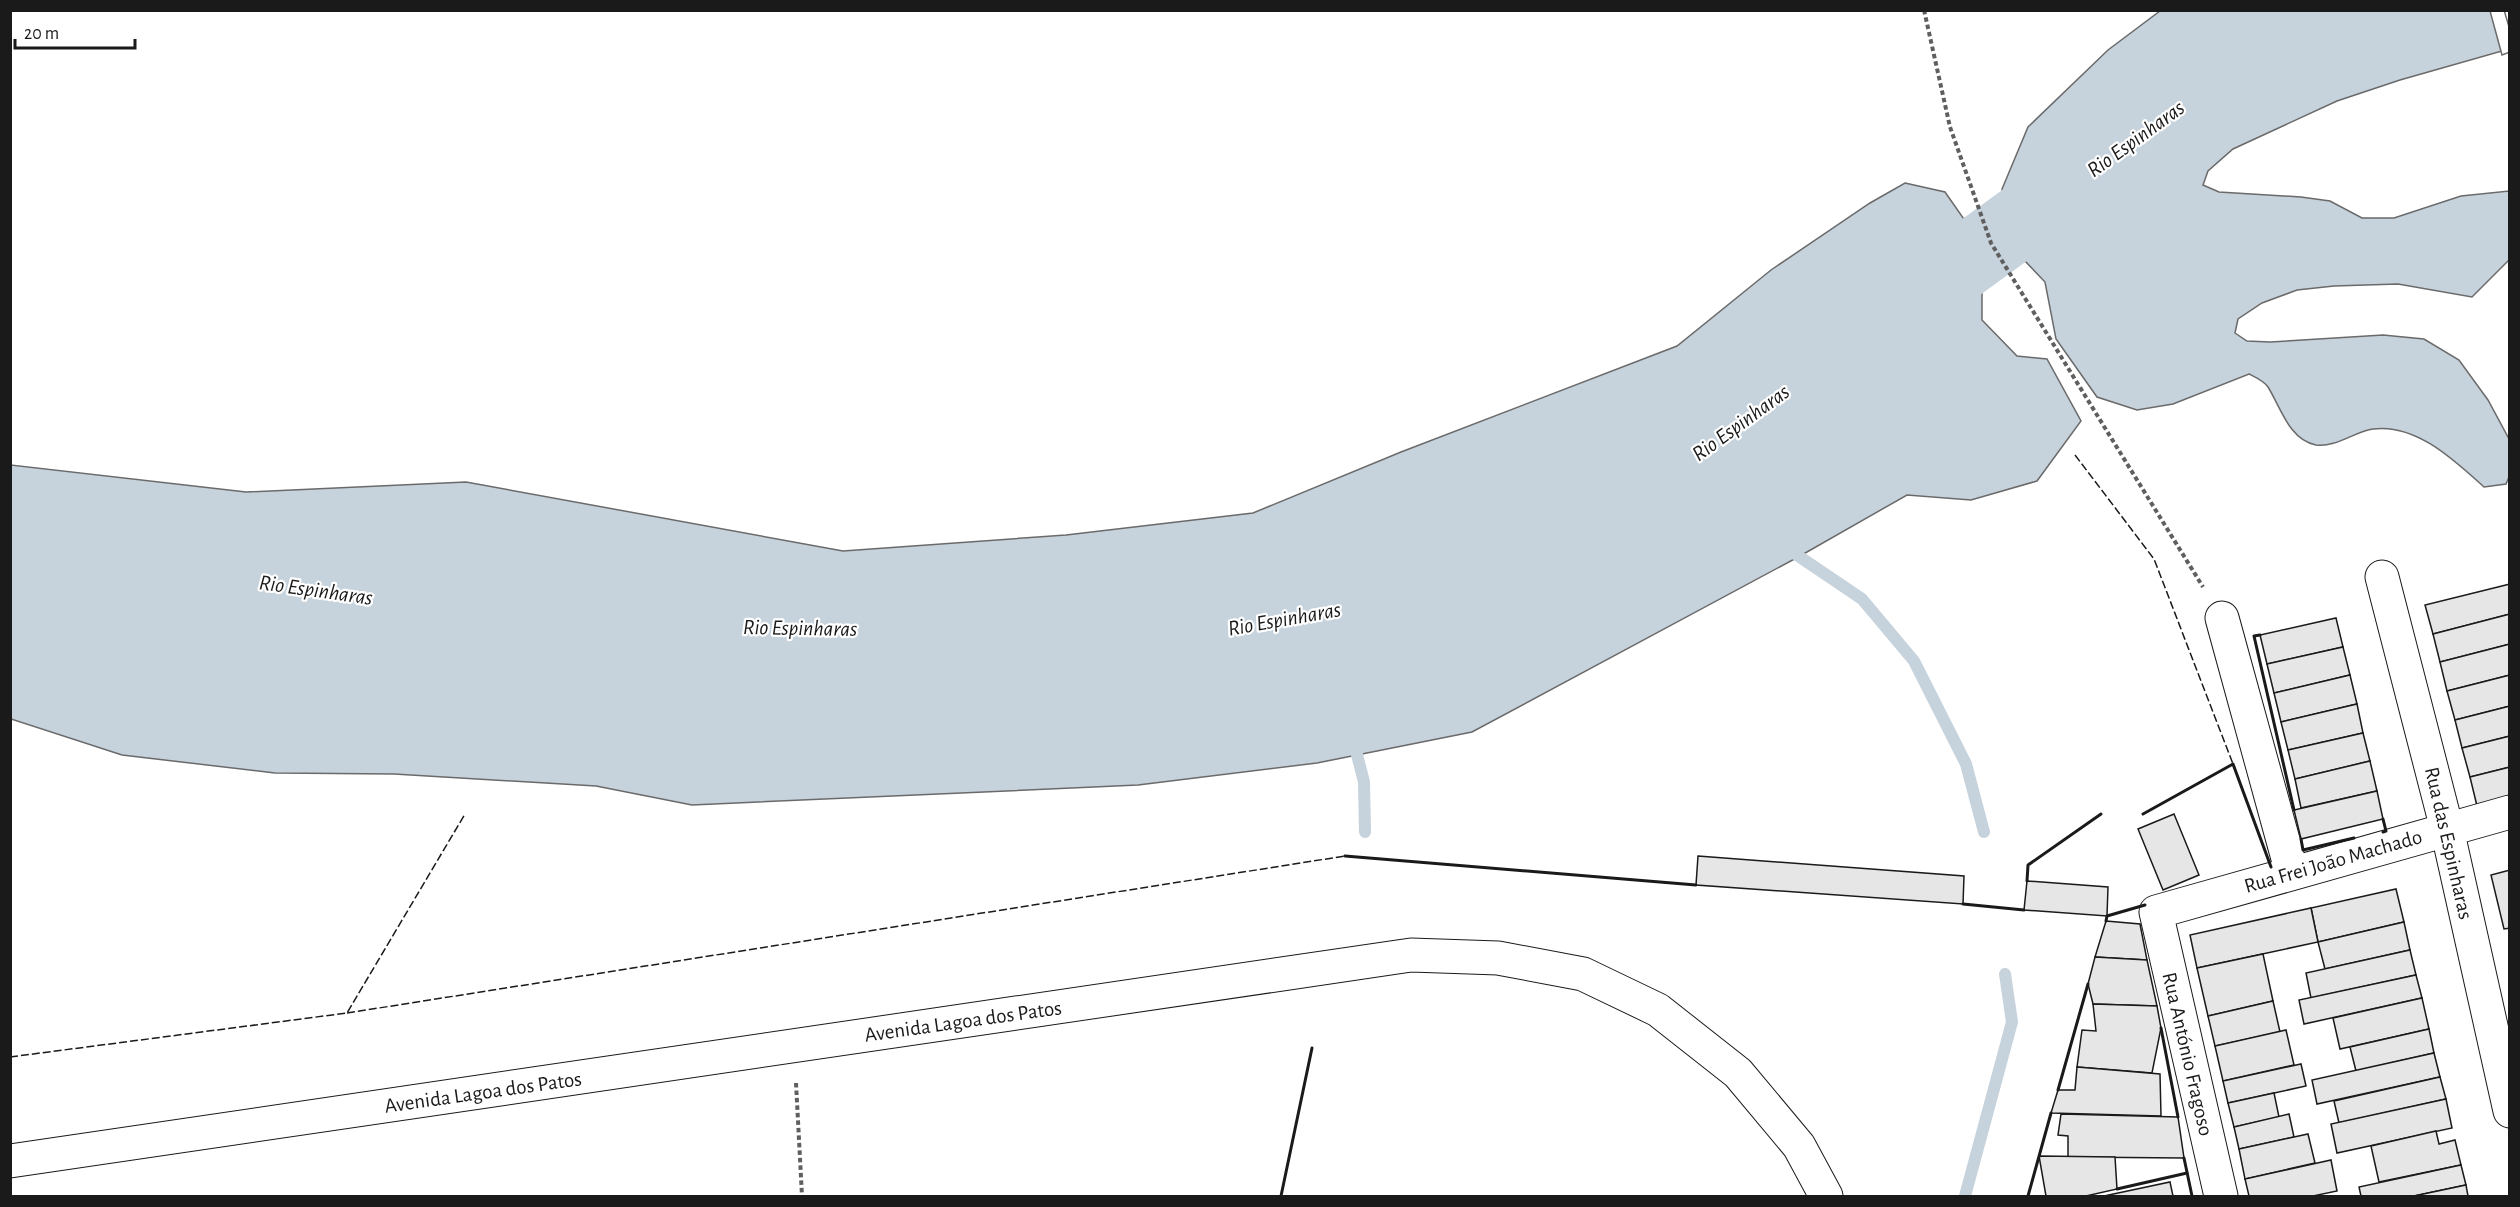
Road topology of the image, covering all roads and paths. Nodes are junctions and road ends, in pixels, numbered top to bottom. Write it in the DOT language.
graph roads {
  1 [pos="1924,10"];
  2 [pos="2382,577"];
  3 [pos="2222,618"];
  4 [pos="2510,812"];
  5 [pos="2447,829"];
  6 [pos="2292,873"];
  7 [pos="2156,912"];
  8 [pos="794,1046"];
  9 [pos="2510,1111"];
  10 [pos="10,1161"];
  11 [pos="802,1197"];
  12 [pos="1826,1197"];
  13 [pos="2221,1197"];
  1 -- 3 [label="path"];
  2 -- 5 [label="street, Rua das Espinharas"];
  3 -- 6 [label="street"];
  4 -- 5 [label="street, Rua Frei João Machado"];
  5 -- 6 [label="street, Rua Frei João Machado"];
  5 -- 9 [label="street, Rua das Espinharas"];
  6 -- 7 [label="street, Rua Frei João Machado"];
  7 -- 13 [label="street, Rua António Fragoso"];
  8 -- 10 [label="street, Avenida Lagoa dos Patos"];
  8 -- 11 [label="path"];
  8 -- 12 [label="street, Avenida Lagoa dos Patos"];
}
